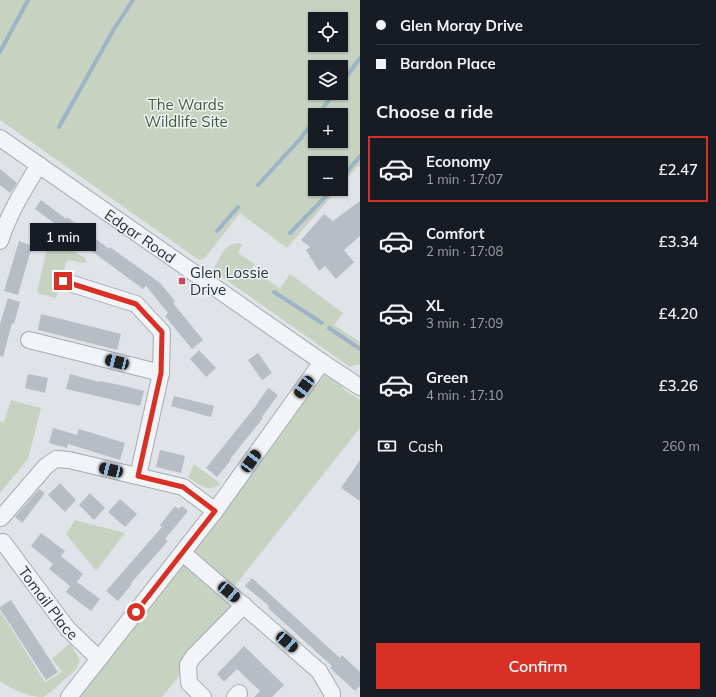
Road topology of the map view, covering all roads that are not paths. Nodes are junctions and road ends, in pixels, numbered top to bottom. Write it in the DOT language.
graph roads {
  1 [pos="0,138"];
  2 [pos="40,165"];
  3 [pos="0,240"];
  4 [pos="63,281"];
  5 [pos="29,340"];
  6 [pos="322,362"];
  7 [pos="161,373"];
  8 [pos="360,387"];
  9 [pos="138,476"];
  10 [pos="215,511"];
  11 [pos="1,518"];
  12 [pos="3,542"];
  13 [pos="183,553"];
  14 [pos="244,605"];
  15 [pos="99,659"];
  16 [pos="69,697"];
  17 [pos="203,697"];
  18 [pos="332,697"];
  1 -- 2 [label="street, Edgar Road"];
  2 -- 3 [label="street"];
  2 -- 6 [label="street, Edgar Road"];
  4 -- 7 [label="street"];
  5 -- 7 [label="street"];
  6 -- 8 [label="street, Edgar Road"];
  6 -- 10 [label="street"];
  7 -- 9 [label="street"];
  9 -- 10 [label="street"];
  9 -- 11 [label="street"];
  10 -- 13 [label="street"];
  12 -- 15 [label="street, Tomail Place"];
  13 -- 14 [label="street"];
  13 -- 15 [label="street"];
  14 -- 17 [label="street"];
  14 -- 18 [label="street"];
  15 -- 16 [label="street"];
}
